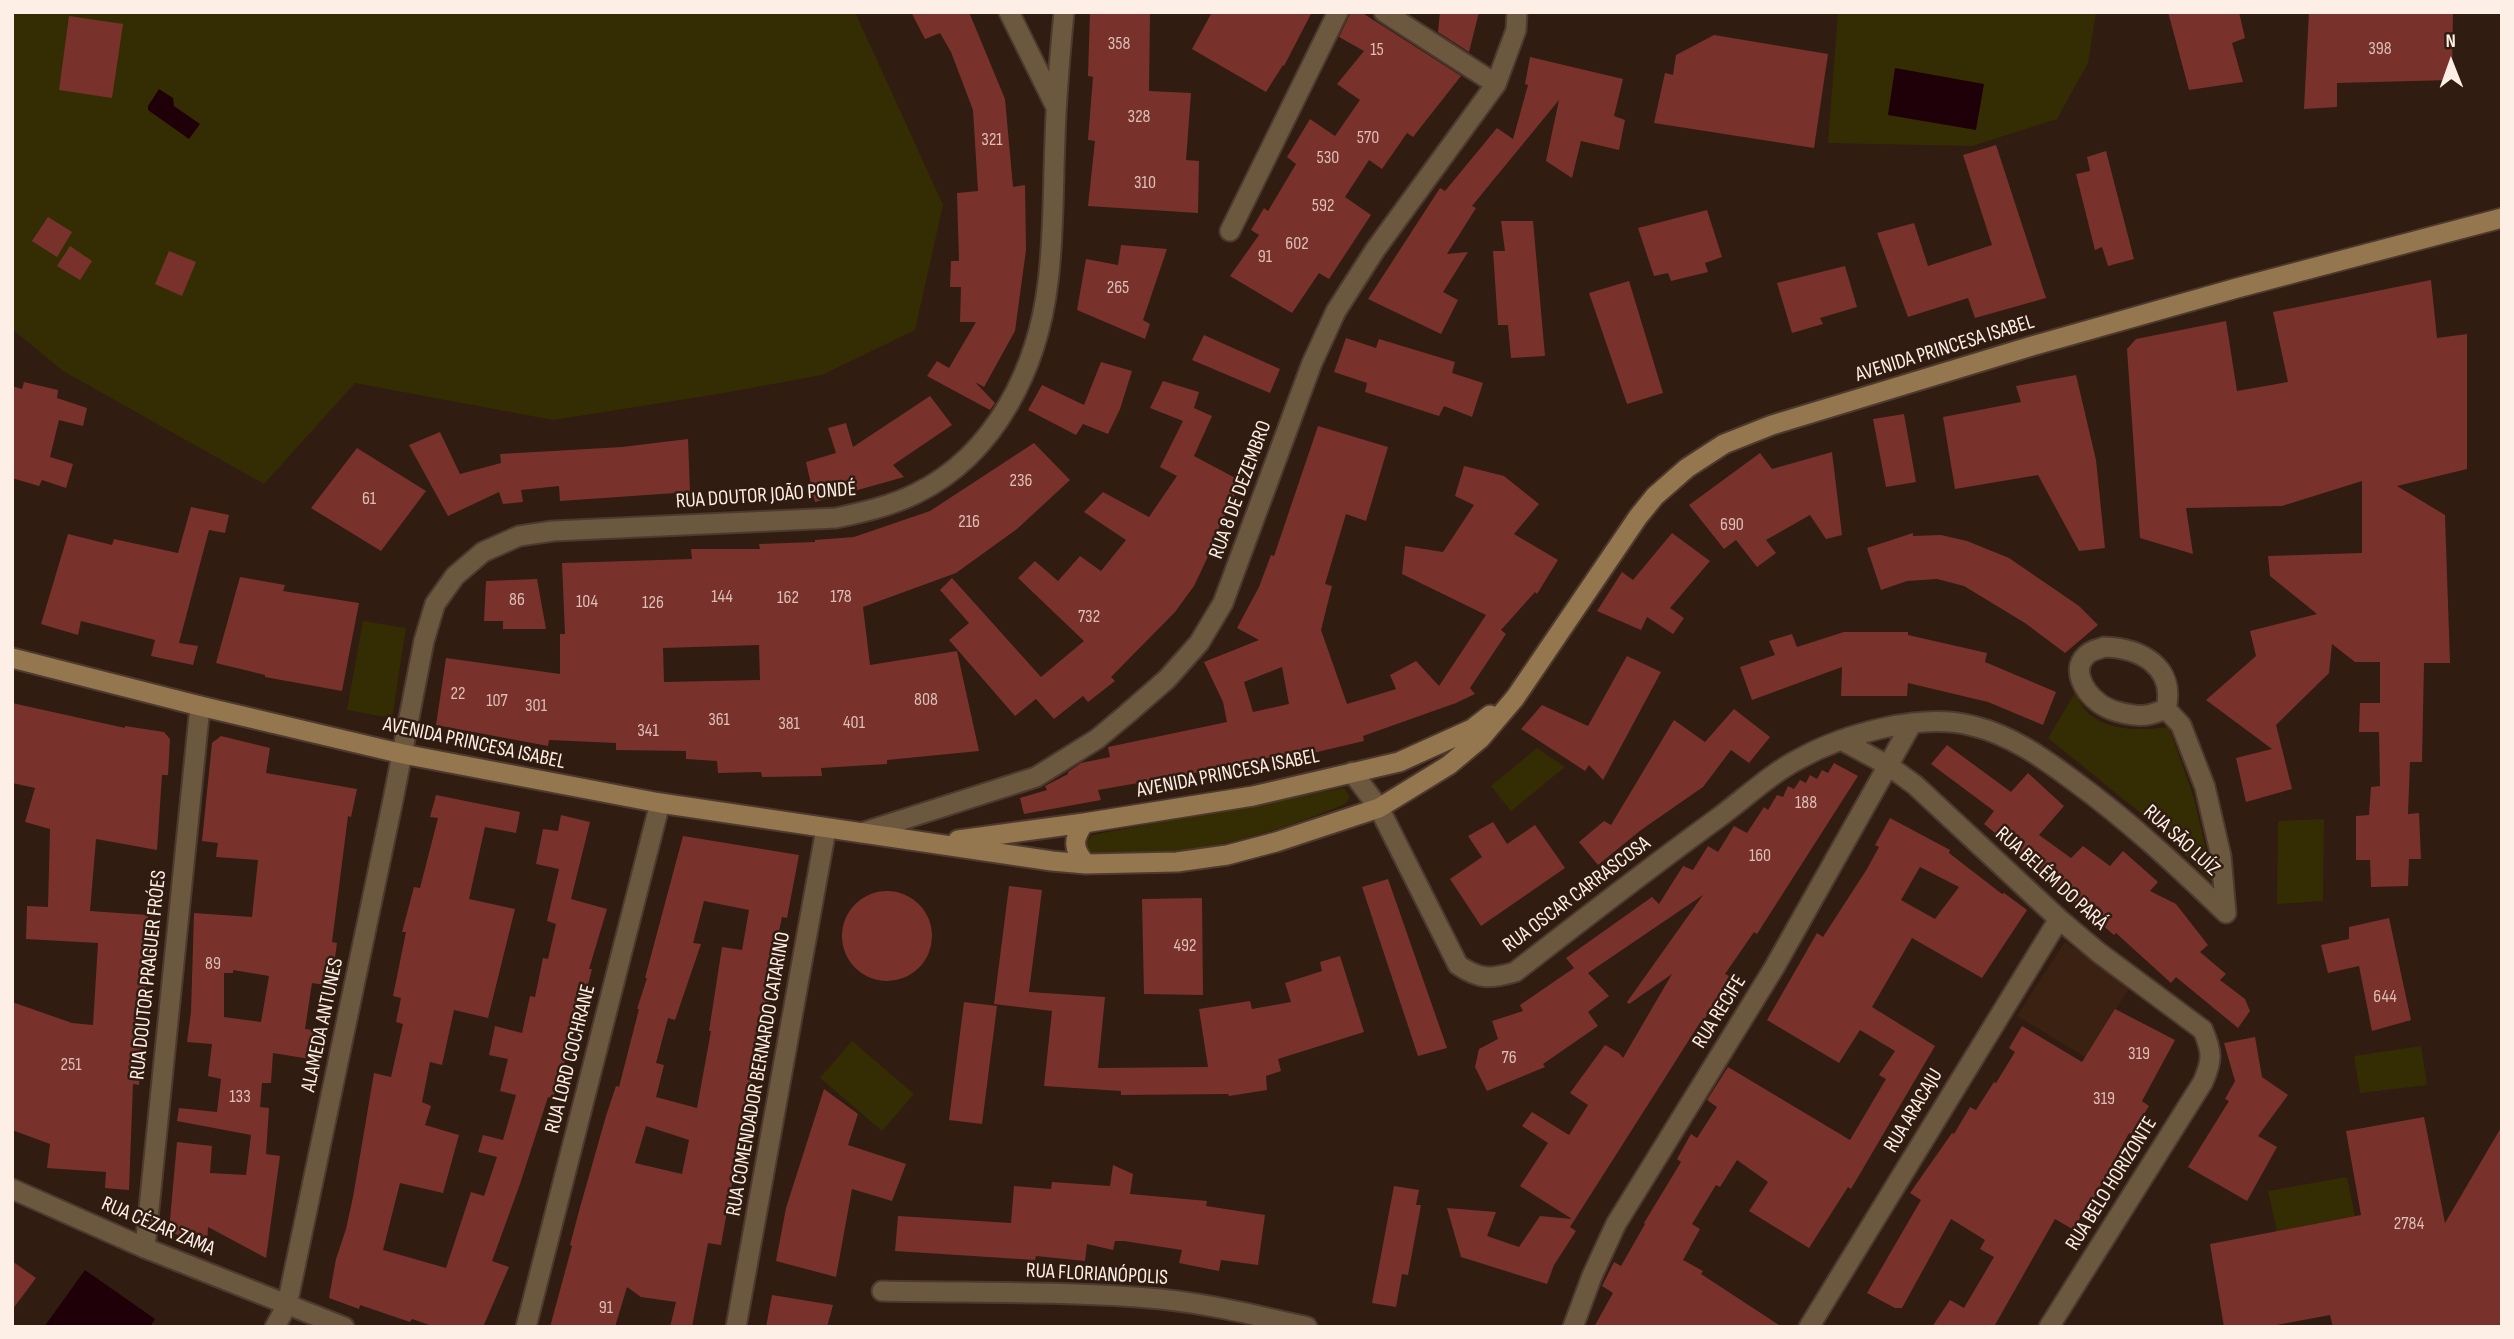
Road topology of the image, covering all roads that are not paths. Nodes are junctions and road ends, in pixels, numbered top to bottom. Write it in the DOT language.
graph roads {
  1 [pos="1009,12"];
  2 [pos="1064,12"];
  3 [pos="1338,12"];
  4 [pos="1384,12"];
  5 [pos="1517,12"];
  6 [pos="1496,84"];
  7 [pos="1056,107"];
  8 [pos="2502,218"];
  9 [pos="1230,231"];
  10 [pos="12,658"];
  11 [pos="1515,698"];
  12 [pos="200,706"];
  13 [pos="2166,709"];
  14 [pos="1912,723"];
  15 [pos="1842,740"];
  16 [pos="403,754"];
  17 [pos="1889,766"];
  18 [pos="1352,772"];
  19 [pos="660,803"];
  20 [pos="1379,808"];
  21 [pos="1084,823"];
  22 [pos="826,829"];
  23 [pos="861,833"];
  24 [pos="933,844"];
  25 [pos="1086,863"];
  26 [pos="2059,919"];
  27 [pos="2211,1064"];
  28 [pos="12,1189"];
  29 [pos="145,1248"];
  30 [pos="882,1291"];
  31 [pos="287,1305"];
  32 [pos="275,1327"];
  33 [pos="344,1327"];
  34 [pos="526,1327"];
  35 [pos="736,1327"];
  36 [pos="1307,1327"];
  37 [pos="1573,1327"];
  38 [pos="1809,1327"];
  39 [pos="2049,1327"];
  1 -- 7 [label="street"];
  2 -- 7 [label="street, RUA DOUTOR JOÃO PONDÉ"];
  3 -- 9 [label="street"];
  4 -- 6 [label="street"];
  5 -- 6 [label="street, RUA 8 DE DEZEMBRO"];
  6 -- 23 [label="street, RUA 8 DE DEZEMBRO"];
  7 -- 16 [label="street, RUA DOUTOR JOÃO PONDÉ"];
  8 -- 11 [label="main road, AVENIDA PRINCESA ISABEL"];
  10 -- 12 [label="main road, AVENIDA PRINCESA ISABEL"];
  11 -- 18 [label="main road, AVENIDA PRINCESA ISABEL"];
  11 -- 20 [label="main road, AVENIDA PRINCESA ISABEL"];
  12 -- 16 [label="main road, AVENIDA PRINCESA ISABEL"];
  12 -- 29 [label="street, RUA DOUTOR PRAGUER FRÓES"];
  13 -- 13 [label="street, RUA SÃO LUÍZ"];
  13 -- 14 [label="street, RUA SÃO LUÍZ"];
  14 -- 15 [label="street, RUA OSCAR CARRASCOSA"];
  14 -- 17 [label="street, RUA RECIFE"];
  15 -- 17 [label="street, RUA BELÉM DO PARÁ"];
  15 -- 20 [label="street, RUA OSCAR CARRASCOSA"];
  16 -- 19 [label="main road, AVENIDA PRINCESA ISABEL"];
  16 -- 31 [label="street, ALAMEDA ANTUNES"];
  17 -- 26 [label="street, RUA BELÉM DO PARÁ"];
  17 -- 37 [label="street, RUA RECIFE"];
  18 -- 20 [label="street, RUA OSCAR CARRASCOSA"];
  18 -- 21 [label="main road, AVENIDA PRINCESA ISABEL"];
  19 -- 22 [label="main road, AVENIDA PRINCESA ISABEL"];
  19 -- 34 [label="street, RUA LORD COCHRANE"];
  20 -- 25 [label="main road, AVENIDA PRINCESA ISABEL"];
  21 -- 24 [label="main road, AVENIDA PRINCESA ISABEL"];
  21 -- 25 [label="main road"];
  22 -- 23 [label="main road, AVENIDA PRINCESA ISABEL"];
  22 -- 35 [label="street, RUA COMENDADOR BERNARDO CATARINO"];
  23 -- 24 [label="main road, AVENIDA PRINCESA ISABEL"];
  24 -- 25 [label="main road, AVENIDA PRINCESA ISABEL"];
  26 -- 27 [label="street, RUA BELÉM DO PARÁ"];
  26 -- 38 [label="street, RUA ARACAJU"];
  27 -- 39 [label="street, RUA BELO HORIZONTE"];
  28 -- 29 [label="street, RUA CÉZAR ZAMA"];
  29 -- 31 [label="street, RUA CÉZAR ZAMA"];
  30 -- 36 [label="street, RUA FLORIANÓPOLIS"];
  31 -- 32 [label="street, ALAMEDA ANTUNES"];
  31 -- 33 [label="street, RUA CÉZAR ZAMA"];
}
